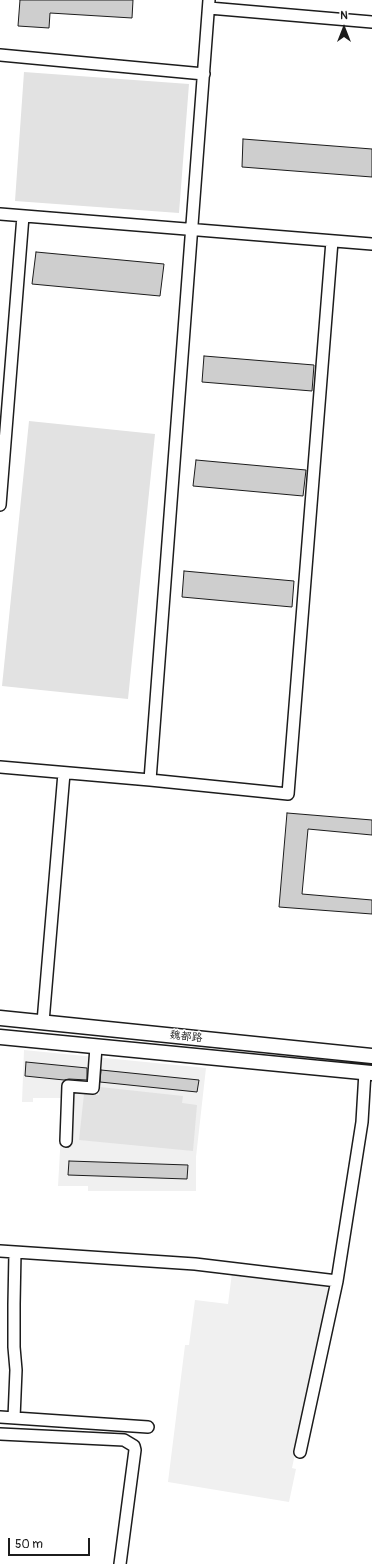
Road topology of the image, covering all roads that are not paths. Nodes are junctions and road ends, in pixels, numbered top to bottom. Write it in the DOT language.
graph roads {
  1 [pos="209,4"];
  2 [pos="372,22"];
  3 [pos="0,55"];
  4 [pos="204,74"];
  5 [pos="0,214"];
  6 [pos="23,216"];
  7 [pos="192,230"];
  8 [pos="332,241"];
  9 [pos="372,244"];
  10 [pos="0,505"];
  11 [pos="0,768"];
  12 [pos="64,773"];
  13 [pos="150,780"];
  14 [pos="0,1018"];
  15 [pos="43,1022"];
  16 [pos="0,1037"];
  17 [pos="96,1047"];
  18 [pos="372,1056"];
  19 [pos="369,1073"];
  20 [pos="66,1141"];
  21 [pos="0,1251"];
  22 [pos="15,1252"];
  23 [pos="336,1281"];
  24 [pos="0,1417"];
  25 [pos="14,1418"];
  26 [pos="148,1427"];
  27 [pos="0,1434"];
  28 [pos="300,1452"];
  29 [pos="120,1564"];
  1 -- 2 [label="street"];
  1 -- 4 [label="street"];
  3 -- 4 [label="street"];
  4 -- 7 [label="street"];
  5 -- 6 [label="street"];
  6 -- 7 [label="street"];
  6 -- 10 [label="street"];
  7 -- 8 [label="street"];
  7 -- 13 [label="street"];
  8 -- 9 [label="street"];
  8 -- 13 [label="street"];
  11 -- 12 [label="street"];
  12 -- 13 [label="street"];
  12 -- 15 [label="street"];
  14 -- 15 [label="main road, 魏都路"];
  15 -- 18 [label="main road, 魏都路"];
  16 -- 17 [label="main road, 魏都路"];
  17 -- 19 [label="main road, 魏都路"];
  17 -- 20 [label="street"];
  19 -- 23 [label="street"];
  21 -- 22 [label="street"];
  22 -- 23 [label="street"];
  22 -- 25 [label="street"];
  23 -- 28 [label="street"];
  24 -- 25 [label="street"];
  25 -- 26 [label="street"];
  27 -- 29 [label="street"];
}
